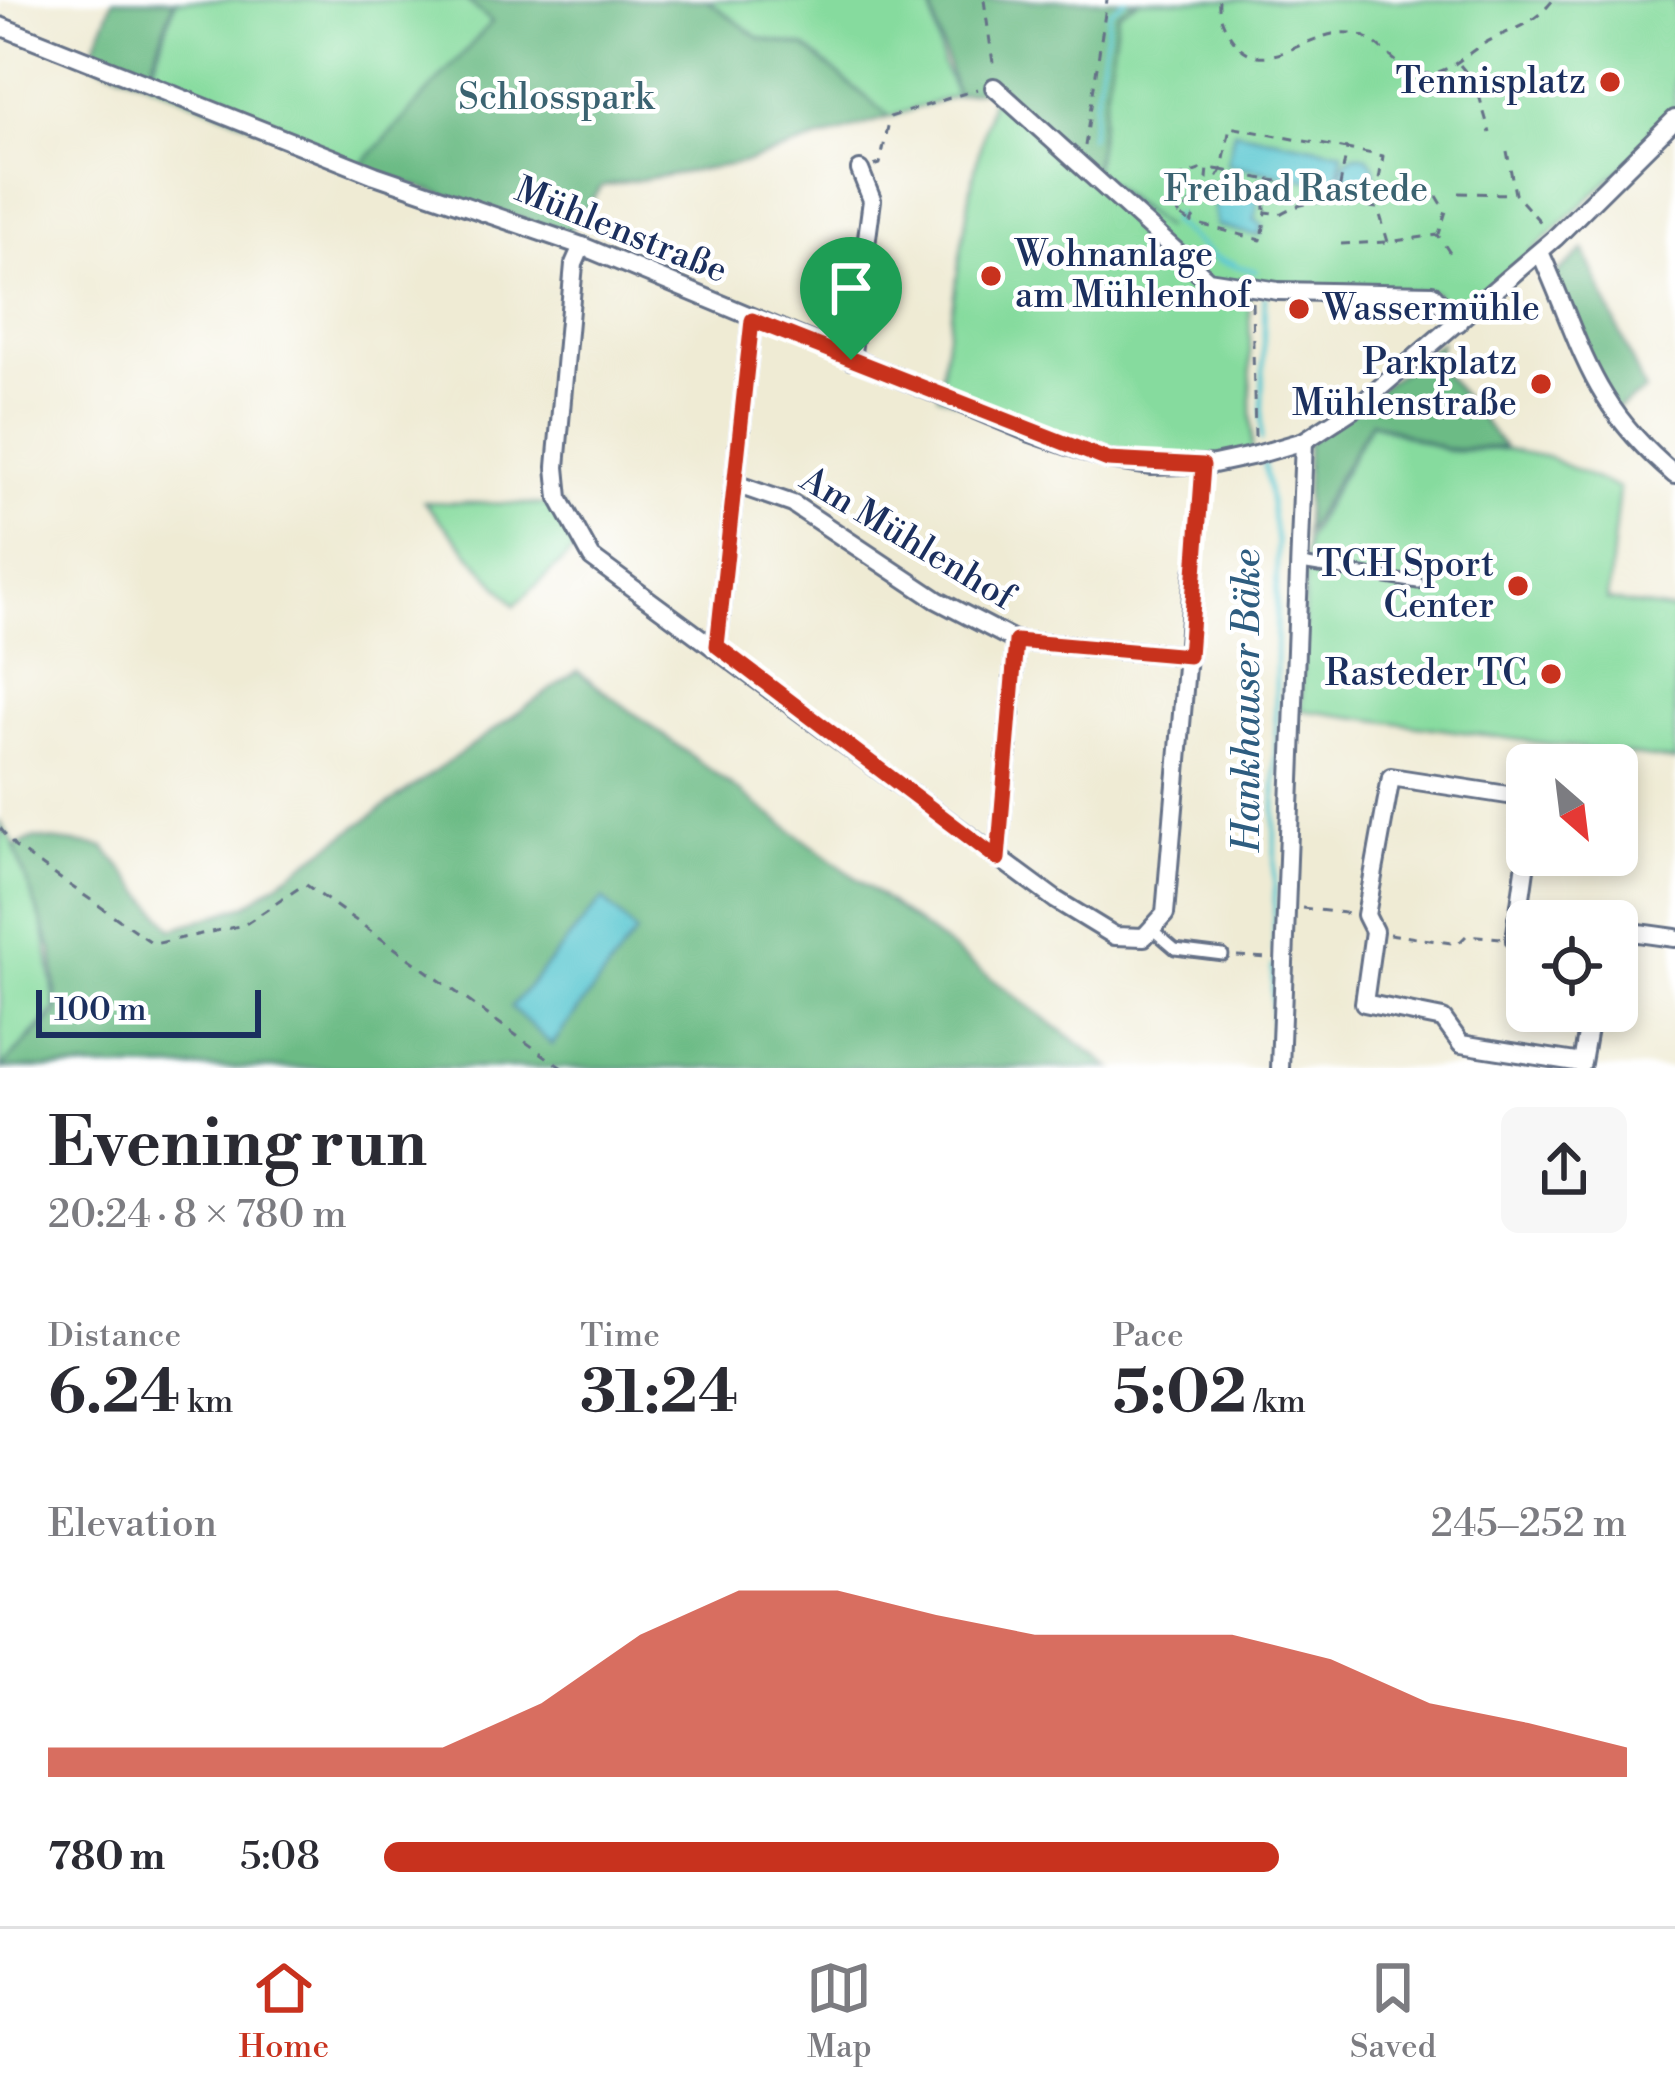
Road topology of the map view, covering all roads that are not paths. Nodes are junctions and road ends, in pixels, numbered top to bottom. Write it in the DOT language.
graph roads {
  1 [pos="0,26"];
  2 [pos="994,86"];
  3 [pos="1675,119"];
  4 [pos="860,170"];
  5 [pos="582,246"];
  6 [pos="1540,251"];
  7 [pos="752,320"];
  8 [pos="1458,323"];
  9 [pos="851,360"];
  10 [pos="1304,441"];
  11 [pos="1675,475"];
  12 [pos="736,484"];
  13 [pos="1301,565"];
  14 [pos="1194,572"];
  15 [pos="1418,583"];
  16 [pos="1016,641"];
  17 [pos="717,646"];
  18 [pos="1189,656"];
  19 [pos="1506,794"];
  20 [pos="998,859"];
  21 [pos="1154,931"];
  22 [pos="1638,933"];
  23 [pos="1675,938"];
  24 [pos="1223,955"];
  25 [pos="1587,1032"];
  26 [pos="1280,1068"];
  1 -- 5 [label="street, Mühlenstraße"];
  2 -- 8 [label="street"];
  3 -- 6 [label="street, Mühlenstraße"];
  4 -- 9 [label="street"];
  5 -- 7 [label="street, Mühlenstraße"];
  5 -- 17 [label="street"];
  6 -- 8 [label="street, Mühlenstraße"];
  6 -- 11 [label="street"];
  7 -- 9 [label="street, Mühlenstraße"];
  7 -- 12 [label="street"];
  8 -- 10 [label="street, Mühlenstraße"];
  9 -- 10 [label="street, Mühlenstraße"];
  10 -- 13 [label="street"];
  12 -- 16 [label="street, Am Mühlenhof"];
  12 -- 17 [label="street"];
  13 -- 15 [label="lane"];
  13 -- 26 [label="street"];
  14 -- 18 [label="street"];
  16 -- 18 [label="street, Am Mühlenhof"];
  16 -- 20 [label="street"];
  17 -- 20 [label="street"];
  18 -- 21 [label="street"];
  19 -- 25 [label="street"];
  20 -- 21 [label="street"];
  21 -- 24 [label="lane"];
  22 -- 23 [label="street"];
}
